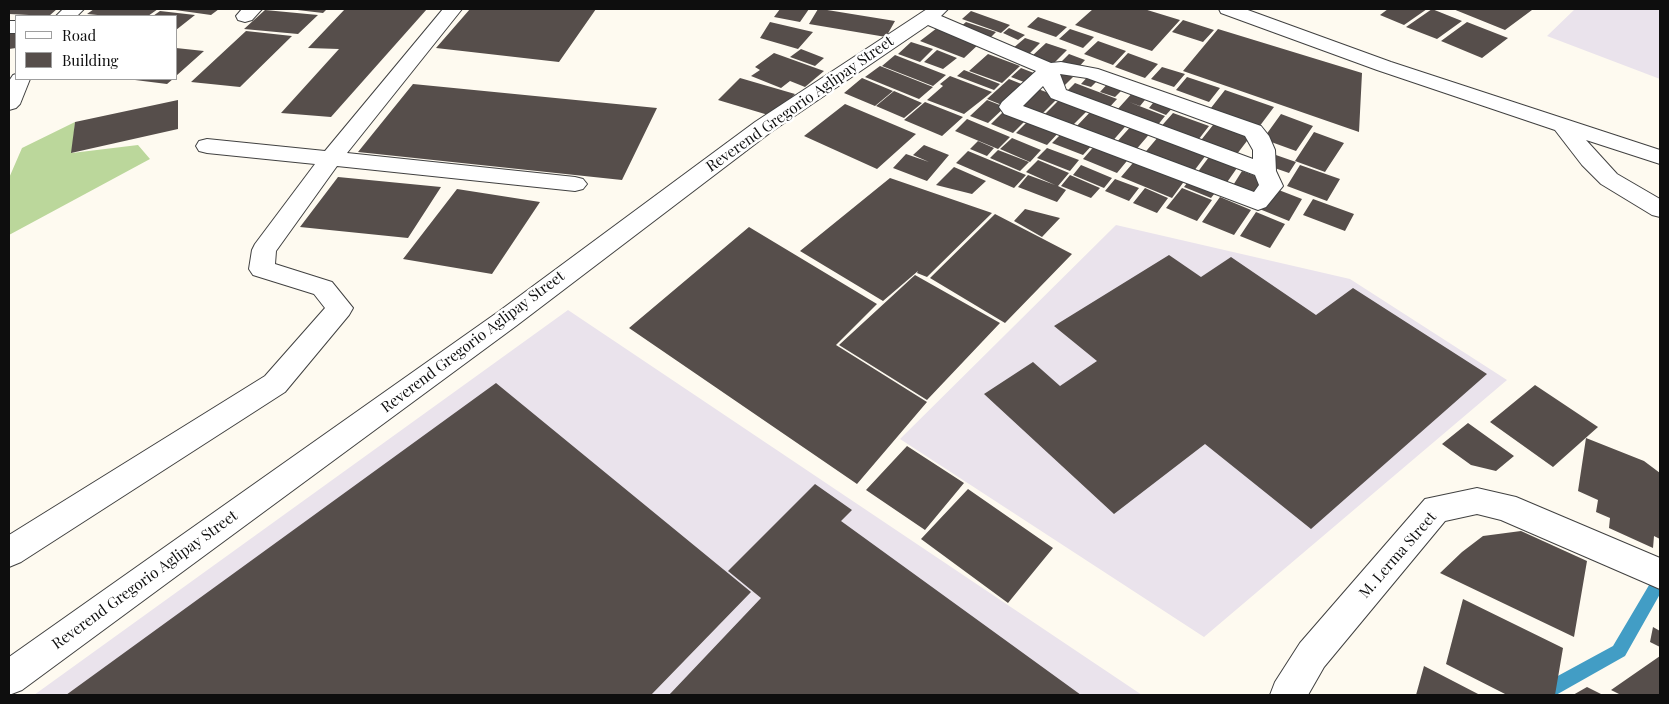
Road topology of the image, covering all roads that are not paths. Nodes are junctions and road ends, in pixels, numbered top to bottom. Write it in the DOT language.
graph roads {
  1 [pos="453,9"];
  2 [pos="1228,9"];
  3 [pos="933,13"];
  4 [pos="1049,69"];
  5 [pos="20,80"];
  6 [pos="9,104"];
  7 [pos="1563,125"];
  8 [pos="207,146"];
  9 [pos="1660,156"];
  10 [pos="331,158"];
  11 [pos="1265,171"];
  12 [pos="575,184"];
  13 [pos="1660,209"];
  14 [pos="9,552"];
  15 [pos="1660,574"];
  16 [pos="9,678"];
  17 [pos="1288,695"];
  1 -- 10 [label="street"];
  2 -- 7 [label="street"];
  3 -- 4 [label="street"];
  3 -- 16 [label="street, Reverend Gregorio Aglipay Street"];
  4 -- 11 [label="street"];
  4 -- 11 [label="street"];
  4 -- 11 [label="street"];
  5 -- 6 [label="street"];
  7 -- 9 [label="street"];
  7 -- 13 [label="street"];
  8 -- 10 [label="street"];
  10 -- 12 [label="street"];
  10 -- 14 [label="street"];
  15 -- 17 [label="street, M. Lerma Street"];
}
